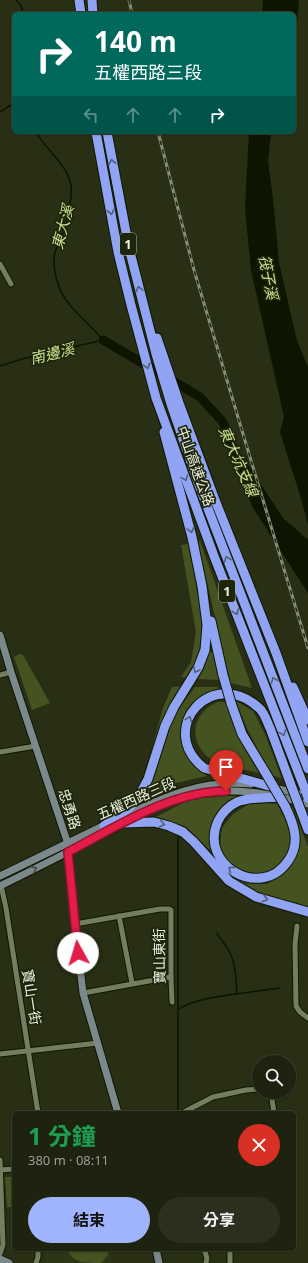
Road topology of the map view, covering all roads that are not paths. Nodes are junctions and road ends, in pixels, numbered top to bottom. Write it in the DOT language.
graph roads {
  1 [pos="79,0"];
  2 [pos="92,0"];
  3 [pos="81,12"];
  4 [pos="94,12"];
  5 [pos="96,134"];
  6 [pos="107,134"];
  7 [pos="0,264"];
  8 [pos="11,284"];
  9 [pos="145,311"];
  10 [pos="156,398"];
  11 [pos="175,404"];
  12 [pos="202,586"];
  13 [pos="0,635"];
  14 [pos="276,653"];
  15 [pos="11,672"];
  16 [pos="0,675"];
  17 [pos="308,720"];
  18 [pos="308,742"];
  19 [pos="36,746"];
  20 [pos="0,752"];
  21 [pos="308,769"];
  22 [pos="269,786"];
  23 [pos="307,795"];
  24 [pos="280,797"];
  25 [pos="308,804"];
  26 [pos="123,823"];
  27 [pos="104,826"];
  28 [pos="308,830"];
  29 [pos="68,844"];
  30 [pos="68,852"];
  31 [pos="0,876"];
  32 [pos="1,885"];
  33 [pos="308,912"];
  34 [pos="119,916"];
  35 [pos="75,924"];
  36 [pos="297,926"];
  37 [pos="171,976"];
  38 [pos="132,983"];
  39 [pos="83,993"];
  40 [pos="172,1002"];
  41 [pos="308,1018"];
  42 [pos="98,1043"];
  43 [pos="29,1050"];
  44 [pos="0,1054"];
  45 [pos="252,1090"];
  46 [pos="272,1099"];
  47 [pos="38,1111"];
  48 [pos="117,1111"];
  49 [pos="186,1111"];
  50 [pos="274,1111"];
  51 [pos="0,1160"];
  52 [pos="12,1169"];
  53 [pos="1,1170"];
  54 [pos="38,1251"];
  55 [pos="156,1251"];
  56 [pos="204,1251"];
  57 [pos="230,1251"];
  58 [pos="0,1254"];
  59 [pos="0,1259"];
  60 [pos="10,1263"];
  61 [pos="36,1263"];
  62 [pos="159,1263"];
  63 [pos="206,1263"];
  64 [pos="230,1263"];
  1 -- 3 [label="highway"];
  2 -- 4 [label="highway"];
  5 -- 10 [label="highway, 中山高速公路 / 1, one-way"];
  9 -- 6 [label="highway, 中山高速公路 / 1, one-way"];
  7 -- 8 [label="street"];
  9 -- 11 [label="highway, 中山高速公路 / 1"];
  9 -- 11 [label="highway"];
  10 -- 12 [label="highway, one-way"];
  10 -- 23 [label="highway, 中山高速公路 / 1, one-way"];
  11 -- 14 [label="highway"];
  21 -- 11 [label="highway, 中山高速公路 / 1, one-way"];
  12 -- 24 [label="highway, one-way, bridge"];
  12 -- 27 [label="highway, one-way"];
  13 -- 15 [label="main road, 忠勇路"];
  14 -- 17 [label="highway"];
  14 -- 18 [label="highway"];
  15 -- 16 [label="street"];
  15 -- 19 [label="main road, 忠勇路"];
  19 -- 20 [label="street"];
  19 -- 29 [label="main road, 忠勇路"];
  22 -- 23 [label="main road, 五權西路三段"];
  22 -- 27 [label="main road, 五權西路三段"];
  22 -- 28 [label="highway, one-way, bridge"];
  24 -- 25 [label="main road, 五權西路三段"];
  24 -- 26 [label="main road, 五權西路三段"];
  26 -- 30 [label="main road, 五權西路三段"];
  26 -- 33 [label="highway, one-way"];
  27 -- 29 [label="main road, 五權西路三段"];
  29 -- 30 [label="main road, 忠勇路"];
  29 -- 31 [label="main road, 五權西路三段"];
  32 -- 30 [label="main road, 五權西路三段, one-way"];
  30 -- 35 [label="main road, 忠勇路"];
  32 -- 43 [label="street, 寶山一街"];
  34 -- 35 [label="street"];
  34 -- 37 [label="street, 寶山東街"];
  34 -- 38 [label="street"];
  35 -- 39 [label="main road, 忠勇路"];
  36 -- 41 [label="street"];
  37 -- 38 [label="street"];
  37 -- 40 [label="street, 寶山東街"];
  38 -- 39 [label="street"];
  39 -- 42 [label="main road, 忠勇路"];
  42 -- 43 [label="street"];
  42 -- 48 [label="main road, 忠勇路"];
  43 -- 44 [label="street"];
  43 -- 47 [label="street, 寶山一街"];
  45 -- 49 [label="street"];
  46 -- 50 [label="street"];
  51 -- 53 [label="street"];
  52 -- 53 [label="street"];
  53 -- 58 [label="street"];
  54 -- 61 [label="street"];
  55 -- 62 [label="main road"];
  56 -- 63 [label="street"];
  57 -- 64 [label="street"];
  59 -- 60 [label="main road"];
}
